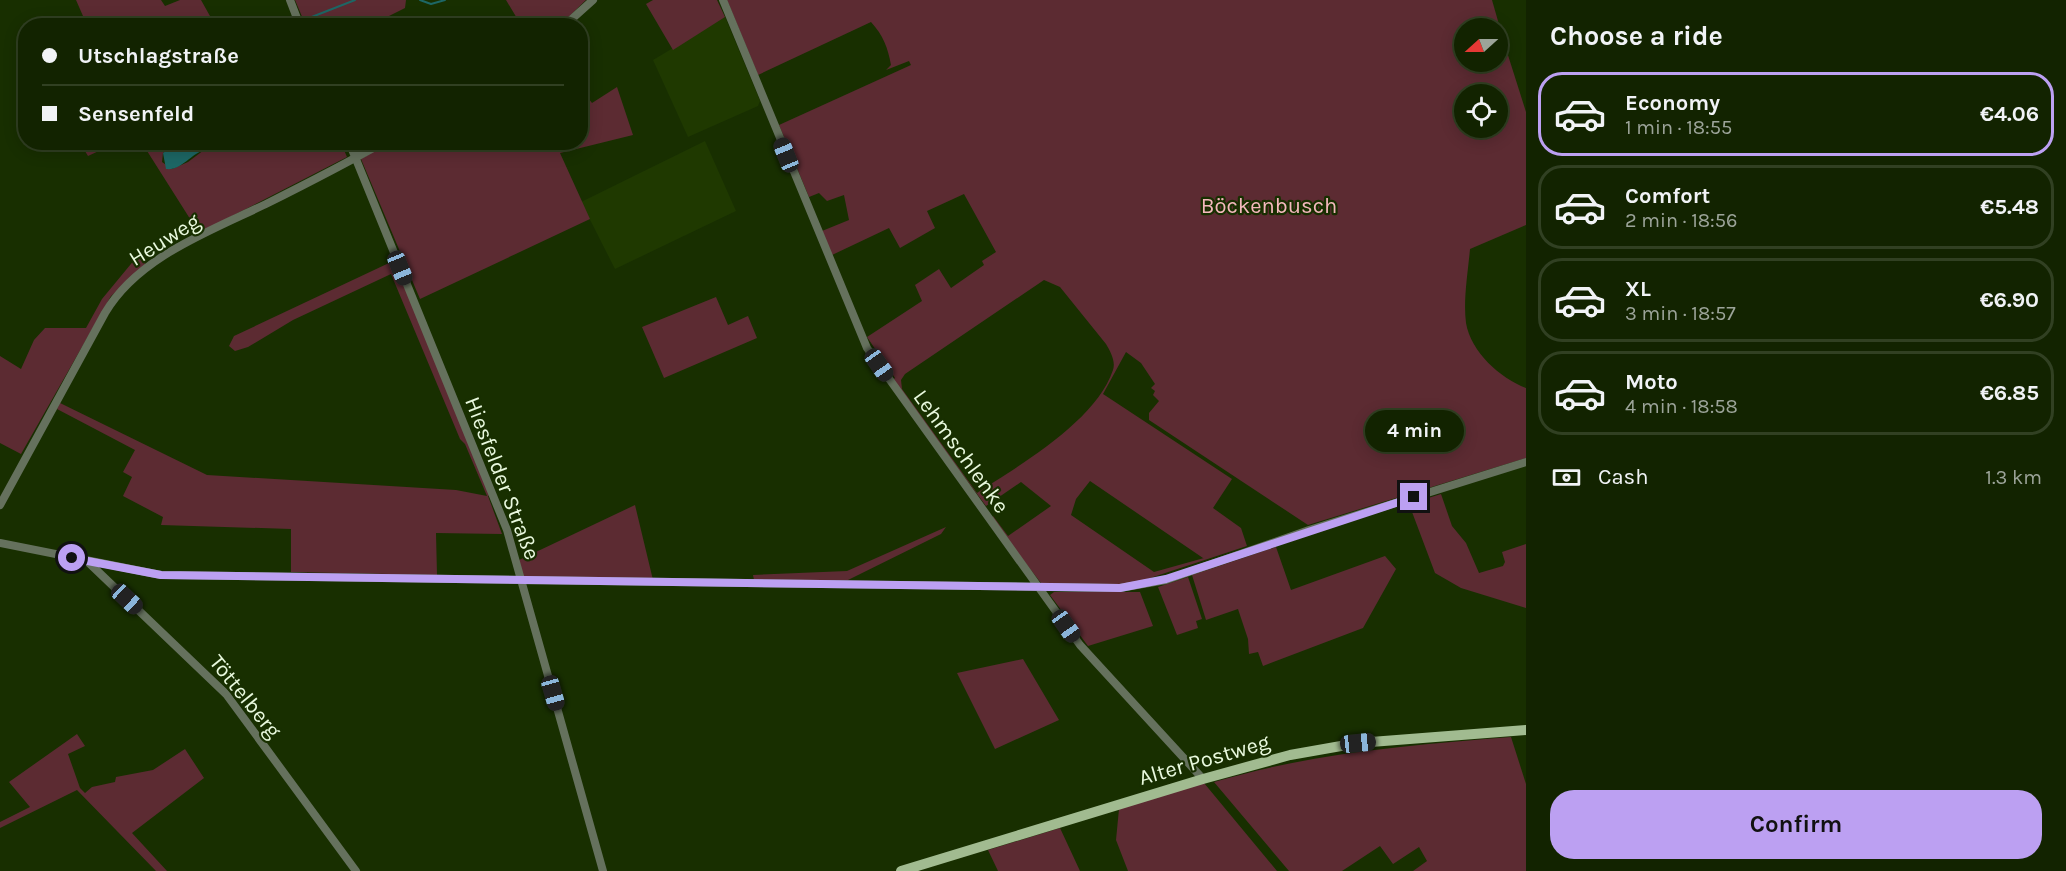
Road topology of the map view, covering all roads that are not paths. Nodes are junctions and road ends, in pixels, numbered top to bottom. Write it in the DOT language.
graph roads {
  1 [pos="290,0"];
  2 [pos="592,0"];
  3 [pos="723,0"];
  4 [pos="297,18"];
  5 [pos="573,18"];
  6 [pos="351,150"];
  7 [pos="370,150"];
  8 [pos="355,159"];
  9 [pos="1526,462"];
  10 [pos="0,505"];
  11 [pos="0,543"];
  12 [pos="88,562"];
  13 [pos="522,581"];
  14 [pos="1039,587"];
  15 [pos="1526,730"];
  16 [pos="1203,778"];
  17 [pos="356,871"];
  18 [pos="603,871"];
  19 [pos="901,871"];
  1 -- 4 [label="street"];
  2 -- 5 [label="street"];
  3 -- 14 [label="street, Lehmschlenke"];
  6 -- 8 [label="street, Hiesfelder Straße"];
  7 -- 8 [label="street, Heuweg"];
  8 -- 10 [label="street, Heuweg"];
  8 -- 13 [label="street, Hiesfelder Straße"];
  9 -- 14 [label="street"];
  11 -- 12 [label="street"];
  12 -- 13 [label="street"];
  12 -- 17 [label="street, Töttelberg"];
  13 -- 14 [label="street"];
  13 -- 18 [label="street, Hiesfelder Straße"];
  14 -- 16 [label="street, Lehmschlenke"];
  15 -- 16 [label="main road, Alter Postweg"];
  16 -- 19 [label="main road, Alter Postweg"];
}
